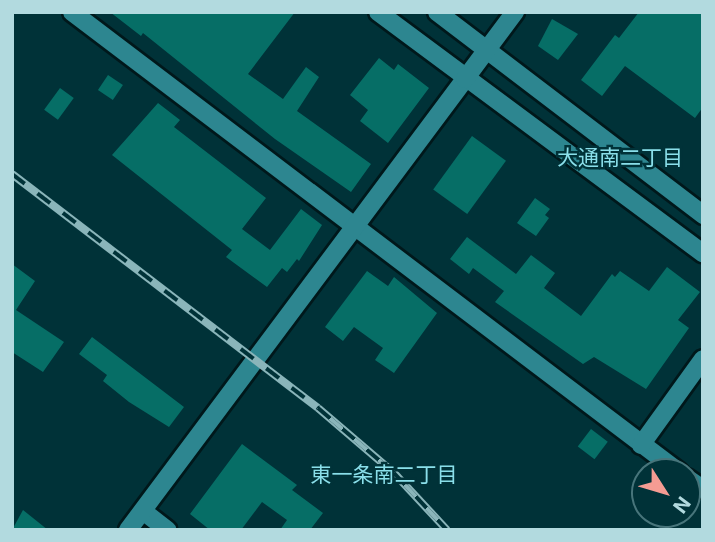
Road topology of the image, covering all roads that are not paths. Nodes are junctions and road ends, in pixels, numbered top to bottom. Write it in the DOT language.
graph roads {
  1 [pos="72,12"];
  2 [pos="378,12"];
  3 [pos="437,12"];
  4 [pos="515,12"];
  5 [pos="486,50"];
  6 [pos="465,79"];
  7 [pos="703,215"];
  8 [pos="355,226"];
  9 [pos="703,253"];
  10 [pos="703,359"];
  11 [pos="641,445"];
  12 [pos="659,458"];
  13 [pos="142,511"];
  14 [pos="128,530"];
  15 [pos="167,530"];
  1 -- 8 [label="street"];
  2 -- 6 [label="street"];
  3 -- 5 [label="street"];
  4 -- 5 [label="street"];
  5 -- 6 [label="street"];
  5 -- 7 [label="street"];
  6 -- 8 [label="street"];
  6 -- 9 [label="street"];
  8 -- 11 [label="street"];
  8 -- 13 [label="street"];
  10 -- 11 [label="street"];
  11 -- 12 [label="street"];
  13 -- 14 [label="street"];
  13 -- 15 [label="street"];
}
